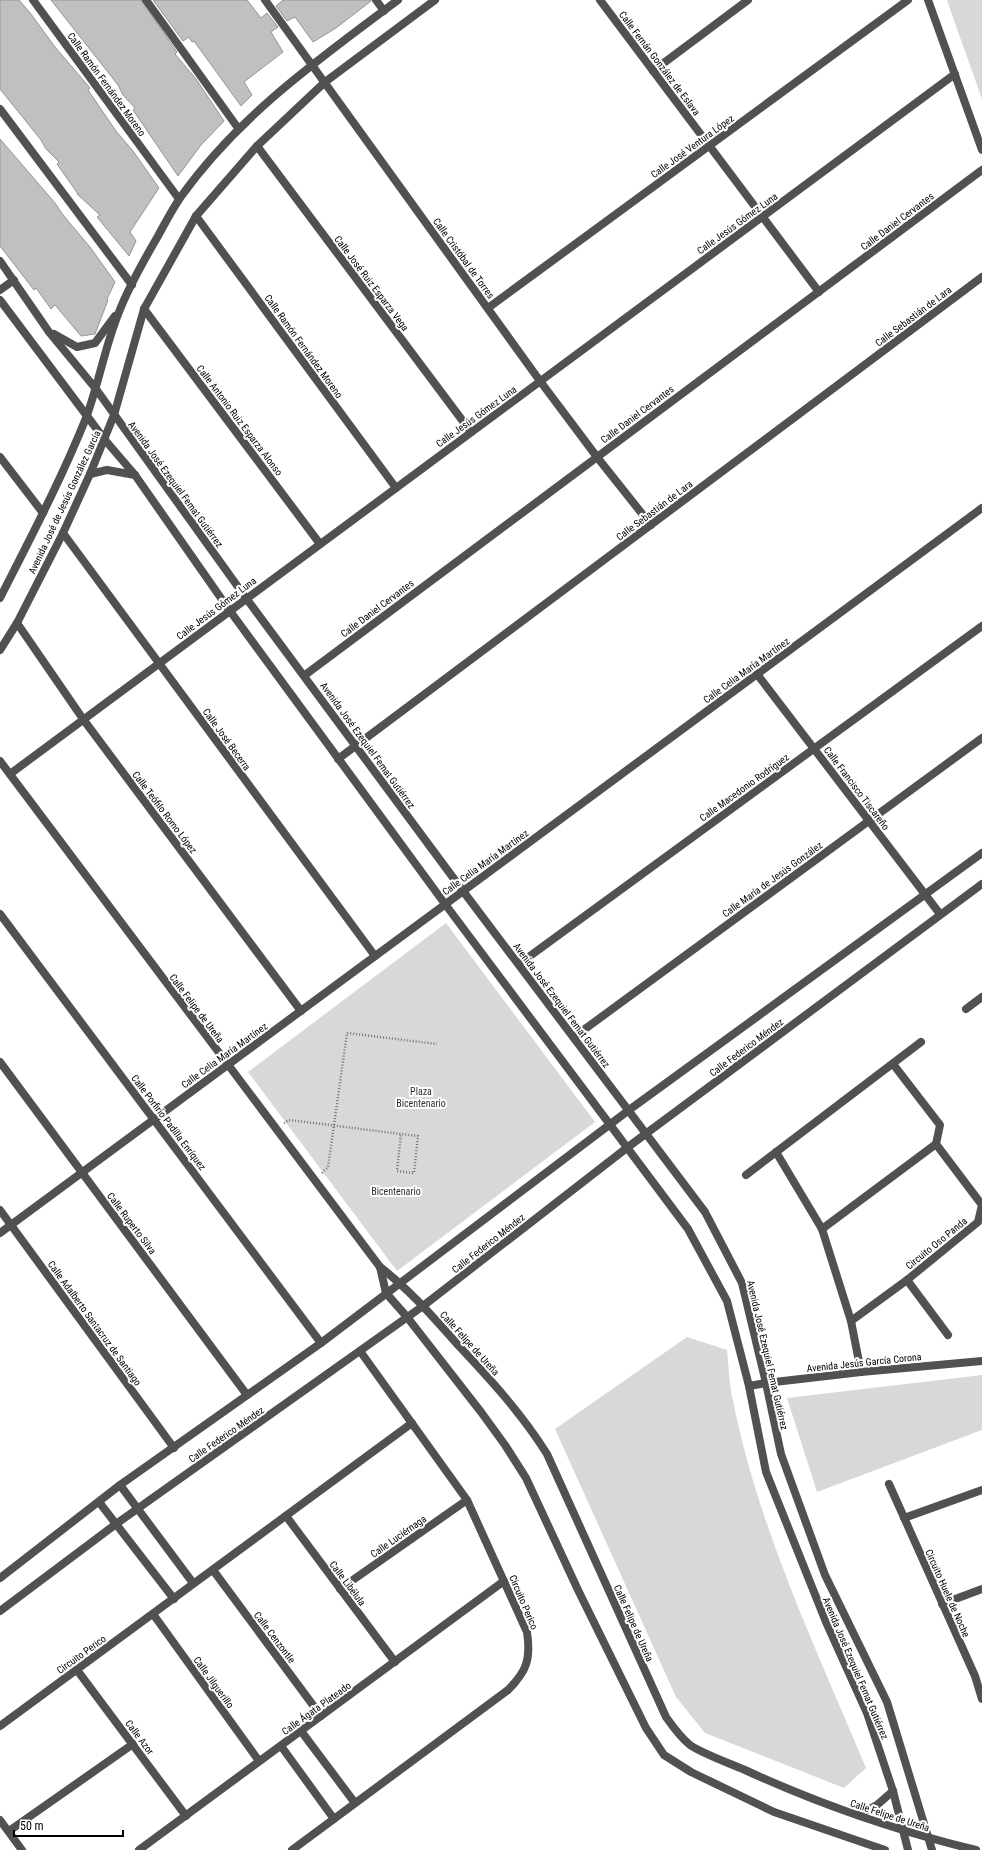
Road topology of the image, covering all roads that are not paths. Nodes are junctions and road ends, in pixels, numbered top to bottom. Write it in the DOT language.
graph roads {
  1 [pos="32,0"];
  2 [pos="146,0"];
  3 [pos="265,0"];
  4 [pos="376,0"];
  5 [pos="398,0"];
  6 [pos="435,0"];
  7 [pos="600,0"];
  8 [pos="748,0"];
  9 [pos="908,0"];
  10 [pos="928,0"];
  11 [pos="384,11"];
  12 [pos="312,65"];
  13 [pos="653,71"];
  14 [pos="955,74"];
  15 [pos="325,82"];
  16 [pos="0,109"];
  17 [pos="238,128"];
  18 [pos="257,146"];
  19 [pos="709,146"];
  20 [pos="982,150"];
  21 [pos="982,170"];
  22 [pos="179,200"];
  23 [pos="196,216"];
  24 [pos="762,217"];
  25 [pos="0,261"];
  26 [pos="982,277"];
  27 [pos="14,280"];
  28 [pos="132,285"];
  29 [pos="0,290"];
  30 [pos="819,292"];
  31 [pos="0,300"];
  32 [pos="488,308"];
  33 [pos="144,309"];
  34 [pos="118,312"];
  35 [pos="50,332"];
  36 [pos="540,381"];
  37 [pos="96,389"];
  38 [pos="114,415"];
  39 [pos="86,416"];
  40 [pos="471,432"];
  41 [pos="105,440"];
  42 [pos="0,457"];
  43 [pos="597,457"];
  44 [pos="90,474"];
  45 [pos="135,475"];
  46 [pos="396,488"];
  47 [pos="982,508"];
  48 [pos="43,513"];
  49 [pos="651,525"];
  50 [pos="63,533"];
  51 [pos="320,544"];
  52 [pos="0,598"];
  53 [pos="246,598"];
  54 [pos="230,611"];
  55 [pos="17,623"];
  56 [pos="982,626"];
  57 [pos="0,650"];
  58 [pos="159,663"];
  59 [pos="757,674"];
  60 [pos="305,675"];
  61 [pos="83,719"];
  62 [pos="982,738"];
  63 [pos="356,746"];
  64 [pos="814,748"];
  65 [pos="338,759"];
  66 [pos="0,761"];
  67 [pos="10,774"];
  68 [pos="869,821"];
  69 [pos="982,853"];
  70 [pos="982,884"];
  71 [pos="463,891"];
  72 [pos="925,894"];
  73 [pos="445,904"];
  74 [pos="0,914"];
  75 [pos="940,914"];
  76 [pos="375,956"];
  77 [pos="518,964"];
  78 [pos="982,997"];
  79 [pos="966,1009"];
  80 [pos="301,1011"];
  81 [pos="574,1037"];
  82 [pos="921,1042"];
  83 [pos="0,1062"];
  84 [pos="893,1064"];
  85 [pos="227,1065"];
  86 [pos="630,1110"];
  87 [pos="154,1119"];
  88 [pos="611,1125"];
  89 [pos="647,1134"];
  90 [pos="936,1144"];
  91 [pos="628,1147"];
  92 [pos="776,1152"];
  93 [pos="82,1172"];
  94 [pos="746,1175"];
  95 [pos="0,1210"];
  96 [pos="980,1224"];
  97 [pos="11,1225"];
  98 [pos="822,1229"];
  99 [pos="0,1233"];
  100 [pos="380,1267"];
  101 [pos="907,1280"];
  102 [pos="401,1283"];
  103 [pos="386,1293"];
  104 [pos="423,1306"];
  105 [pos="407,1317"];
  106 [pos="851,1321"];
  107 [pos="948,1335"];
  108 [pos="321,1343"];
  109 [pos="360,1351"];
  110 [pos="982,1361"];
  111 [pos="861,1372"];
  112 [pos="766,1383"];
  113 [pos="749,1386"];
  114 [pos="247,1395"];
  115 [pos="412,1423"];
  116 [pos="174,1448"];
  117 [pos="889,1484"];
  118 [pos="120,1485"];
  119 [pos="982,1490"];
  120 [pos="467,1500"];
  121 [pos="99,1502"];
  122 [pos="138,1509"];
  123 [pos="286,1516"];
  124 [pos="904,1518"];
  125 [pos="116,1524"];
  126 [pos="213,1570"];
  127 [pos="0,1578"];
  128 [pos="504,1581"];
  129 [pos="193,1583"];
  130 [pos="340,1589"];
  131 [pos="982,1589"];
  132 [pos="174,1598"];
  133 [pos="942,1604"];
  134 [pos="0,1610"];
  135 [pos="153,1614"];
  136 [pos="395,1662"];
  137 [pos="77,1670"];
  138 [pos="981,1693"];
  139 [pos="321,1716"];
  140 [pos="0,1726"];
  141 [pos="301,1731"];
  142 [pos="133,1744"];
  143 [pos="281,1746"];
  144 [pos="259,1761"];
  145 [pos="893,1791"];
  146 [pos="355,1803"];
  147 [pos="858,1815"];
  148 [pos="186,1816"];
  149 [pos="334,1819"];
  150 [pos="0,1820"];
  151 [pos="902,1830"];
  152 [pos="9,1831"];
  153 [pos="929,1839"];
  154 [pos="22,1850"];
  155 [pos="139,1850"];
  156 [pos="292,1850"];
  157 [pos="884,1850"];
  158 [pos="908,1850"];
  159 [pos="932,1850"];
  160 [pos="976,1850"];
  1 -- 22 [label="street, Calle Ramón Fernández Moreno"];
  2 -- 17 [label="street"];
  3 -- 12 [label="street, Calle Cristóbal de Torres"];
  4 -- 11 [label="street"];
  5 -- 11 [label="street, Avenida José de Jesús González García"];
  6 -- 15 [label="street, Avenida José de Jesús González García"];
  7 -- 13 [label="street, Calle Fernán González de Eslava"];
  8 -- 13 [label="street"];
  9 -- 19 [label="street, Calle José Ventura López"];
  10 -- 14 [label="street"];
  11 -- 12 [label="street, Avenida José de Jesús González García"];
  12 -- 15 [label="street, Calle Cristóbal de Torres"];
  12 -- 17 [label="street, Avenida José de Jesús González García"];
  13 -- 19 [label="street, Calle Fernán González de Eslava"];
  14 -- 20 [label="street"];
  14 -- 24 [label="street, Calle Jesús Gómez Luna"];
  15 -- 18 [label="street, Avenida José de Jesús González García"];
  15 -- 32 [label="street, Calle Cristóbal de Torres"];
  16 -- 28 [label="street"];
  17 -- 22 [label="street, Avenida José de Jesús González García"];
  18 -- 23 [label="street, Avenida José de Jesús González García"];
  18 -- 40 [label="street, Calle José Ruiz Esparza Vega"];
  19 -- 24 [label="street, Calle Fernán González de Eslava"];
  19 -- 32 [label="street, Calle José Ventura López"];
  21 -- 30 [label="street, Calle Daniel Cervantes"];
  22 -- 28 [label="street, Avenida José de Jesús González García"];
  23 -- 33 [label="street, Avenida José de Jesús González García"];
  23 -- 46 [label="street, Calle Ramón Fernández Moreno"];
  24 -- 30 [label="street, Calle Fernán González de Eslava"];
  24 -- 36 [label="street, Calle Jesús Gómez Luna"];
  25 -- 27 [label="street, Avenida José Ezequiel Femat Gutiérrez"];
  26 -- 49 [label="street, Calle Sebastián de Lara"];
  27 -- 29 [label="street"];
  27 -- 35 [label="street, Avenida José Ezequiel Femat Gutiérrez"];
  28 -- 34 [label="street, Avenida José de Jesús González García"];
  30 -- 43 [label="street, Calle Daniel Cervantes"];
  31 -- 39 [label="street, Avenida José Ezequiel Femat Gutiérrez"];
  32 -- 36 [label="street, Calle Cristóbal de Torres"];
  33 -- 38 [label="street, Avenida José de Jesús González García"];
  33 -- 51 [label="street, Calle Antonio Ruiz Esparza Alonso"];
  34 -- 35 [label="street"];
  34 -- 37 [label="street, Avenida José de Jesús González García"];
  35 -- 37 [label="street, Avenida José Ezequiel Femat Gutiérrez"];
  36 -- 40 [label="street, Calle Jesús Gómez Luna"];
  36 -- 43 [label="street, Calle Cristóbal de Torres"];
  37 -- 38 [label="street, Avenida José Ezequiel Femat Gutiérrez"];
  37 -- 39 [label="street, Avenida José de Jesús González García"];
  38 -- 41 [label="street, Avenida José de Jesús González García"];
  38 -- 53 [label="street, Avenida José Ezequiel Femat Gutiérrez"];
  39 -- 41 [label="street, Avenida José Ezequiel Femat Gutiérrez"];
  39 -- 48 [label="street, Avenida José de Jesús González García"];
  40 -- 46 [label="street, Calle Jesús Gómez Luna"];
  41 -- 44 [label="street, Avenida José de Jesús González García"];
  41 -- 45 [label="street, Avenida José Ezequiel Femat Gutiérrez"];
  42 -- 48 [label="street"];
  43 -- 49 [label="street, Calle Cristóbal de Torres"];
  43 -- 60 [label="street, Calle Daniel Cervantes"];
  44 -- 45 [label="street"];
  44 -- 50 [label="street, Avenida José de Jesús González García"];
  45 -- 54 [label="street, Avenida José Ezequiel Femat Gutiérrez"];
  46 -- 51 [label="street, Calle Jesús Gómez Luna"];
  47 -- 59 [label="street, Calle Celia María Martínez"];
  48 -- 52 [label="street, Avenida José de Jesús González García"];
  49 -- 63 [label="street, Calle Sebastián de Lara"];
  50 -- 55 [label="street, Avenida José de Jesús González García"];
  50 -- 58 [label="street, Calle José Becerra"];
  51 -- 53 [label="street, Calle Jesús Gómez Luna"];
  53 -- 54 [label="street, Calle Jesús Gómez Luna"];
  53 -- 60 [label="street, Avenida José Ezequiel Femat Gutiérrez"];
  54 -- 58 [label="street, Calle Jesús Gómez Luna"];
  54 -- 65 [label="street, Avenida José Ezequiel Femat Gutiérrez"];
  55 -- 57 [label="street, Avenida José de Jesús González García"];
  55 -- 61 [label="street, Calle Teófilo Romo López"];
  56 -- 64 [label="street, Calle Macedonio Rodríguez"];
  58 -- 61 [label="street, Calle Jesús Gómez Luna"];
  58 -- 76 [label="street, Calle José Becerra"];
  59 -- 64 [label="street, Calle Francisco Tiscareño"];
  59 -- 71 [label="street, Calle Celia María Martínez"];
  60 -- 63 [label="street, Avenida José Ezequiel Femat Gutiérrez"];
  61 -- 67 [label="street, Calle Jesús Gómez Luna"];
  61 -- 80 [label="street, Calle Teófilo Romo López"];
  62 -- 68 [label="street, Calle María de Jesús González"];
  63 -- 65 [label="street, Calle Sebastián de Lara"];
  63 -- 71 [label="street, Avenida José Ezequiel Femat Gutiérrez"];
  64 -- 68 [label="street, Calle Francisco Tiscareño"];
  64 -- 77 [label="street, Calle Macedonio Rodríguez"];
  65 -- 73 [label="street, Avenida José Ezequiel Femat Gutiérrez"];
  66 -- 67 [label="street, Calle Felipe de Ureña"];
  67 -- 85 [label="street, Calle Felipe de Ureña"];
  68 -- 72 [label="street, Calle Francisco Tiscareño"];
  68 -- 81 [label="street, Calle María de Jesús González"];
  69 -- 72 [label="street, Calle Federico Méndez"];
  70 -- 75 [label="street, Calle Federico Méndez"];
  71 -- 73 [label="street, Calle Celia María Martínez"];
  71 -- 77 [label="street, Avenida José Ezequiel Femat Gutiérrez"];
  72 -- 75 [label="street, Calle Francisco Tiscareño"];
  72 -- 86 [label="street, Calle Federico Méndez"];
  73 -- 76 [label="street, Calle Celia María Martínez"];
  73 -- 88 [label="street, Avenida José Ezequiel Femat Gutiérrez"];
  74 -- 87 [label="street, Calle Porfirio Padilla Enríquez"];
  75 -- 89 [label="street, Calle Federico Méndez"];
  76 -- 80 [label="street, Calle Celia María Martínez"];
  77 -- 81 [label="street, Avenida José Ezequiel Femat Gutiérrez"];
  78 -- 79 [label="street"];
  80 -- 85 [label="street, Calle Celia María Martínez"];
  81 -- 86 [label="street, Avenida José Ezequiel Femat Gutiérrez"];
  82 -- 84 [label="street"];
  83 -- 93 [label="street, Calle Ruperto Silva"];
  84 -- 90 [label="street"];
  84 -- 92 [label="street"];
  85 -- 87 [label="street, Calle Celia María Martínez"];
  85 -- 100 [label="street, Calle Felipe de Ureña"];
  86 -- 88 [label="street, Calle Federico Méndez"];
  86 -- 89 [label="street, Avenida José Ezequiel Femat Gutiérrez"];
  87 -- 93 [label="street, Calle Celia María Martínez"];
  87 -- 108 [label="street, Calle Porfirio Padilla Enríquez"];
  88 -- 91 [label="street, Avenida José Ezequiel Femat Gutiérrez"];
  88 -- 102 [label="street, Calle Federico Méndez"];
  89 -- 91 [label="street, Calle Federico Méndez"];
  89 -- 112 [label="street, Avenida José Ezequiel Femat Gutiérrez"];
  90 -- 96 [label="street, Circuito Oso Panda"];
  90 -- 98 [label="street"];
  91 -- 104 [label="street, Calle Federico Méndez"];
  91 -- 113 [label="street, Avenida José Ezequiel Femat Gutiérrez"];
  92 -- 94 [label="street"];
  92 -- 98 [label="street"];
  93 -- 97 [label="street, Calle Celia María Martínez"];
  93 -- 114 [label="street, Calle Ruperto Silva"];
  95 -- 97 [label="street, Calle Adalberto Santacruz de Santiago"];
  96 -- 101 [label="street, Circuito Oso Panda"];
  97 -- 99 [label="street, Calle Celia María Martínez"];
  97 -- 116 [label="street, Calle Adalberto Santacruz de Santiago"];
  98 -- 106 [label="street"];
  100 -- 102 [label="street, Calle Felipe de Ureña"];
  100 -- 103 [label="street, Calle Felipe de Ureña"];
  101 -- 106 [label="street, Circuito Oso Panda"];
  101 -- 107 [label="street"];
  102 -- 103 [label="street, Calle Federico Méndez"];
  102 -- 104 [label="street, Calle Felipe de Ureña"];
  103 -- 105 [label="street, Calle Felipe de Ureña"];
  103 -- 108 [label="street, Calle Federico Méndez"];
  104 -- 105 [label="street, Calle Federico Méndez"];
  104 -- 147 [label="street, Calle Felipe de Ureña"];
  105 -- 109 [label="street, Calle Federico Méndez"];
  105 -- 157 [label="street, Calle Felipe de Ureña"];
  106 -- 111 [label="street"];
  108 -- 114 [label="street, Calle Federico Méndez"];
  109 -- 115 [label="street, Circuito Perico"];
  109 -- 122 [label="street, Calle Federico Méndez"];
  110 -- 111 [label="street, Avenida Jesús García Corona"];
  111 -- 112 [label="street, Avenida Jesús García Corona"];
  112 -- 113 [label="street, Avenida Jesús García Corona"];
  112 -- 153 [label="street, Avenida José Ezequiel Femat Gutiérrez"];
  113 -- 145 [label="street, Avenida José Ezequiel Femat Gutiérrez"];
  114 -- 116 [label="street, Calle Federico Méndez"];
  115 -- 120 [label="street, Circuito Perico"];
  115 -- 123 [label="street, Circuito Perico"];
  116 -- 118 [label="street, Calle Federico Méndez"];
  117 -- 124 [label="street, Circuito Huele de Noche"];
  118 -- 121 [label="street, Calle Federico Méndez"];
  118 -- 122 [label="street"];
  119 -- 124 [label="street"];
  120 -- 128 [label="street, Circuito Perico"];
  120 -- 130 [label="street, Calle Luciérnaga"];
  121 -- 125 [label="street"];
  121 -- 127 [label="street, Calle Federico Méndez"];
  122 -- 125 [label="street, Calle Federico Méndez"];
  122 -- 129 [label="street"];
  123 -- 126 [label="street, Circuito Perico"];
  123 -- 130 [label="street, Calle Libélula"];
  124 -- 133 [label="street, Circuito Huele de Noche"];
  125 -- 132 [label="street"];
  125 -- 134 [label="street, Calle Federico Méndez"];
  126 -- 129 [label="street, Circuito Perico"];
  126 -- 139 [label="street, Calle Cenzontle"];
  128 -- 136 [label="street, Calle Ágata Plateado"];
  128 -- 146 [label="street, Circuito Perico"];
  129 -- 132 [label="street, Circuito Perico"];
  130 -- 136 [label="street, Calle Libélula"];
  131 -- 133 [label="street"];
  132 -- 135 [label="street, Circuito Perico"];
  133 -- 138 [label="street, Circuito Huele de Noche"];
  135 -- 137 [label="street, Circuito Perico"];
  135 -- 144 [label="street, Calle Jilguerillo"];
  136 -- 139 [label="street, Calle Ágata Plateado"];
  137 -- 140 [label="street, Circuito Perico"];
  137 -- 142 [label="street, Calle Azor"];
  139 -- 141 [label="street, Calle Ágata Plateado"];
  141 -- 143 [label="street, Calle Ágata Plateado"];
  141 -- 146 [label="street"];
  142 -- 148 [label="street, Calle Azor"];
  142 -- 152 [label="street"];
  143 -- 144 [label="street, Calle Ágata Plateado"];
  143 -- 149 [label="street"];
  144 -- 148 [label="street, Calle Ágata Plateado"];
  145 -- 147 [label="street"];
  145 -- 151 [label="street, Avenida José Ezequiel Femat Gutiérrez"];
  146 -- 149 [label="street, Circuito Perico"];
  147 -- 151 [label="street, Calle Felipe de Ureña"];
  148 -- 155 [label="street, Calle Ágata Plateado"];
  149 -- 156 [label="street, Circuito Perico"];
  150 -- 152 [label="street"];
  151 -- 153 [label="street, Calle Felipe de Ureña"];
  151 -- 158 [label="street, Avenida José Ezequiel Femat Gutiérrez"];
  152 -- 154 [label="street"];
  153 -- 159 [label="street, Avenida José Ezequiel Femat Gutiérrez"];
  153 -- 160 [label="street, Calle Felipe de Ureña"];
}
